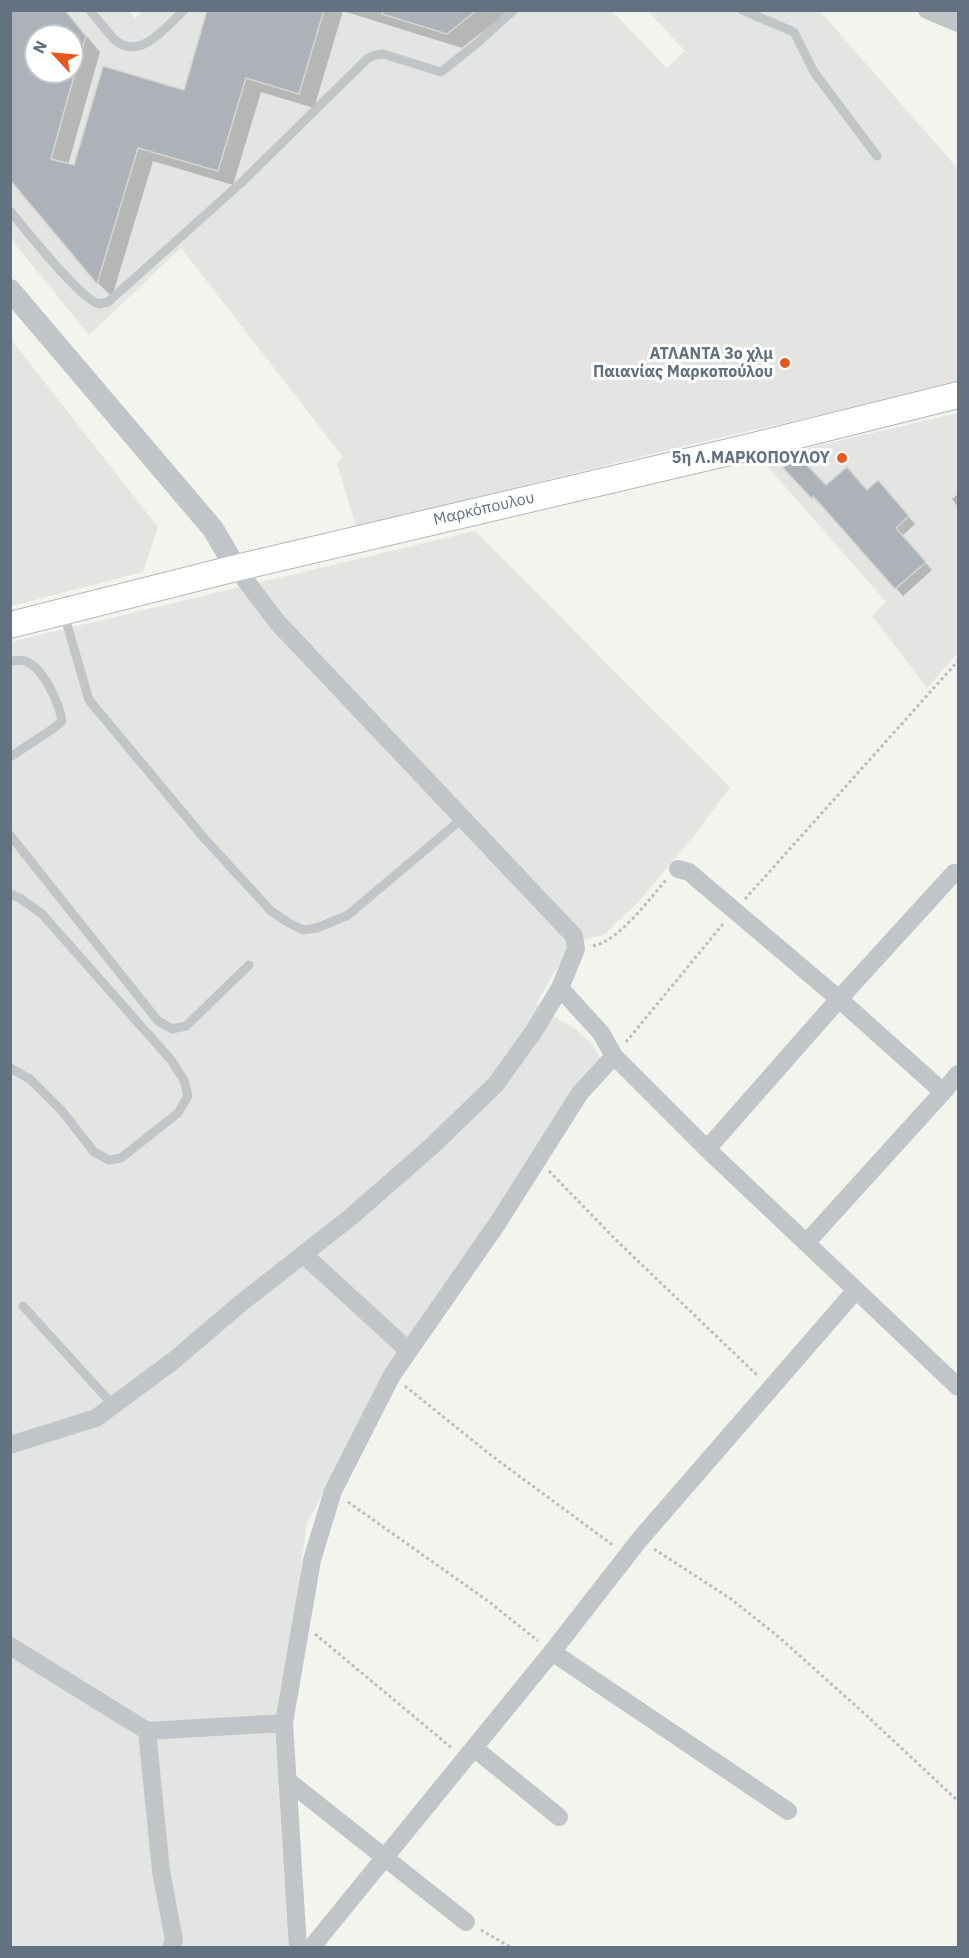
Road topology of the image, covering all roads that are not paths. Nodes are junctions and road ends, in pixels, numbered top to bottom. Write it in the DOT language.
graph roads {
  1 [pos="90,10"];
  2 [pos="184,10"];
  3 [pos="514,10"];
  4 [pos="742,10"];
  5 [pos="927,10"];
  6 [pos="958,23"];
  7 [pos="877,156"];
  8 [pos="10,211"];
  9 [pos="10,290"];
  10 [pos="958,395"];
  11 [pos="236,567"];
  12 [pos="63,612"];
  13 [pos="10,625"];
  14 [pos="10,661"];
  15 [pos="10,757"];
  16 [pos="463,818"];
  17 [pos="10,835"];
  18 [pos="678,869"];
  19 [pos="954,873"];
  20 [pos="10,894"];
  21 [pos="249,965"];
  22 [pos="560,988"];
  23 [pos="838,999"];
  24 [pos="614,1056"];
  25 [pos="10,1068"];
  26 [pos="958,1074"];
  27 [pos="943,1092"];
  28 [pos="706,1149"];
  29 [pos="807,1242"];
  30 [pos="303,1254"];
  31 [pos="856,1290"];
  32 [pos="23,1306"];
  33 [pos="409,1351"];
  34 [pos="958,1387"];
  35 [pos="113,1405"];
  36 [pos="10,1445"];
  37 [pos="10,1646"];
  38 [pos="552,1652"];
  39 [pos="284,1723"];
  40 [pos="147,1731"];
  41 [pos="469,1753"];
  42 [pos="287,1780"];
  43 [pos="788,1811"];
  44 [pos="559,1817"];
  45 [pos="385,1856"];
  46 [pos="466,1922"];
  47 [pos="171,1947"];
  48 [pos="298,1947"];
  49 [pos="311,1947"];
  1 -- 2 [label="lane"];
  3 -- 8 [label="lane"];
  4 -- 7 [label="lane"];
  5 -- 6 [label="street"];
  9 -- 11 [label="street"];
  10 -- 11 [label="main road, Μαρκόπουλου"];
  11 -- 12 [label="main road, Μαρκόπουλου"];
  11 -- 16 [label="street"];
  12 -- 13 [label="main road, Μαρκόπουλου"];
  12 -- 16 [label="lane"];
  14 -- 15 [label="lane"];
  16 -- 22 [label="street"];
  17 -- 21 [label="lane"];
  18 -- 23 [label="street"];
  19 -- 23 [label="street"];
  20 -- 25 [label="lane"];
  22 -- 24 [label="street"];
  22 -- 30 [label="street"];
  23 -- 27 [label="street"];
  23 -- 28 [label="street"];
  24 -- 28 [label="street"];
  24 -- 33 [label="street"];
  26 -- 27 [label="street"];
  27 -- 29 [label="street"];
  28 -- 29 [label="street"];
  29 -- 31 [label="street"];
  30 -- 33 [label="street"];
  30 -- 35 [label="street"];
  31 -- 34 [label="street"];
  31 -- 38 [label="street"];
  32 -- 35 [label="lane"];
  33 -- 39 [label="street"];
  35 -- 36 [label="street"];
  37 -- 40 [label="street"];
  38 -- 41 [label="street"];
  38 -- 43 [label="street"];
  39 -- 40 [label="street"];
  39 -- 42 [label="street"];
  40 -- 47 [label="street"];
  41 -- 44 [label="street"];
  41 -- 45 [label="street"];
  42 -- 45 [label="street"];
  42 -- 48 [label="street"];
  45 -- 46 [label="street"];
  45 -- 49 [label="street"];
}
